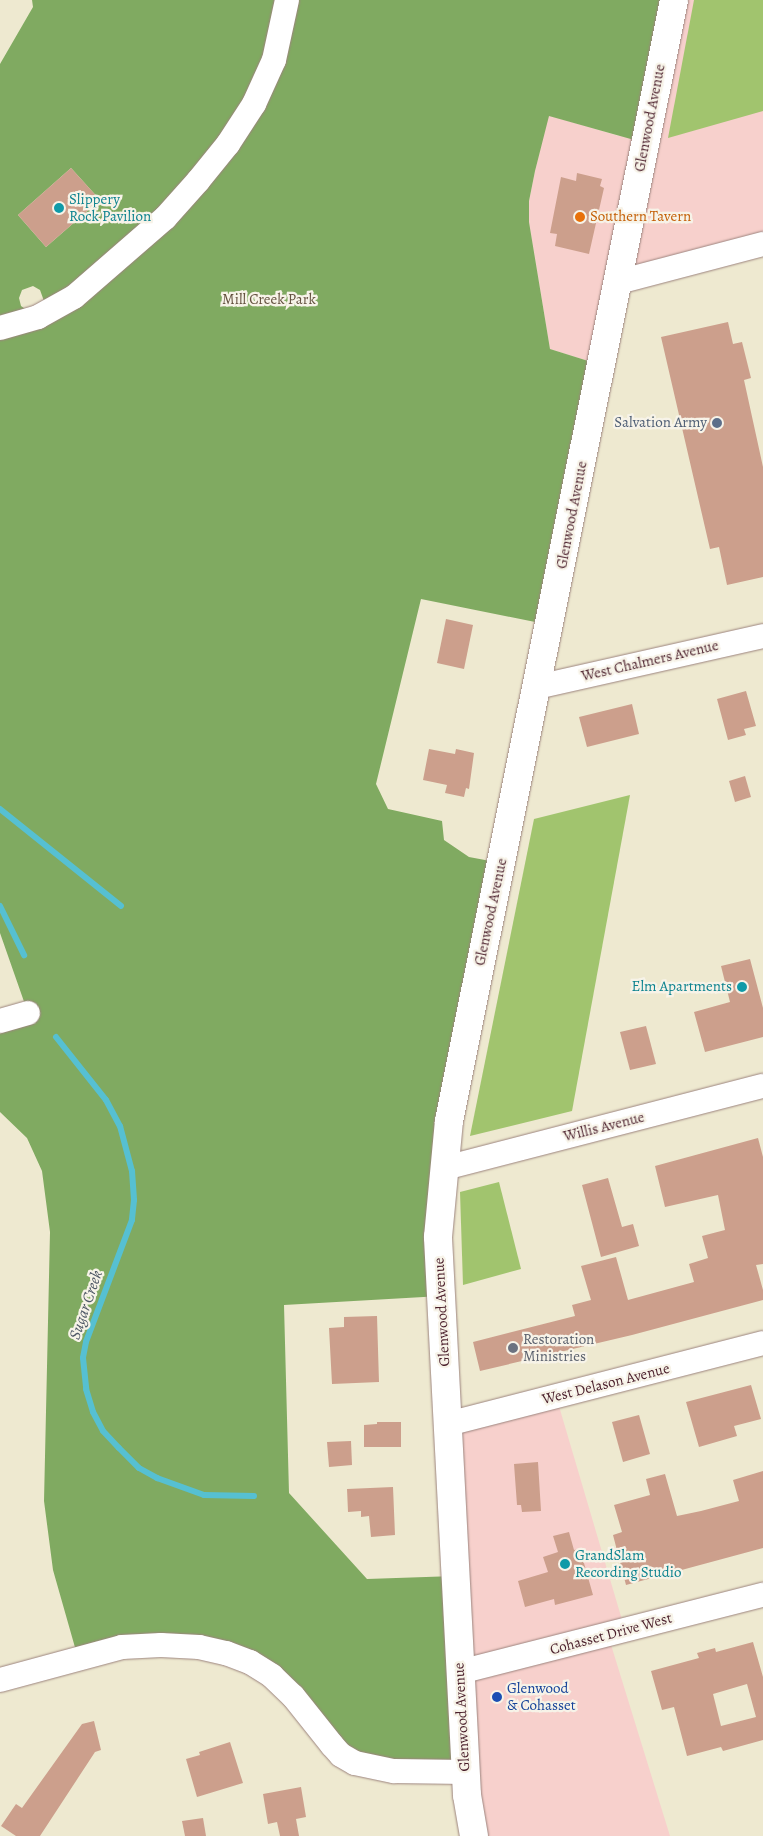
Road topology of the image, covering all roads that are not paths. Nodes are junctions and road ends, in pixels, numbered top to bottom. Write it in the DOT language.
graph roads {
  1 [pos="288,0"];
  2 [pos="674,0"];
  3 [pos="763,244"];
  4 [pos="618,282"];
  5 [pos="0,328"];
  6 [pos="763,636"];
  7 [pos="537,687"];
  8 [pos="28,1013"];
  9 [pos="0,1021"];
  10 [pos="763,1086"];
  11 [pos="444,1168"];
  12 [pos="763,1343"];
  13 [pos="448,1424"];
  14 [pos="763,1595"];
  15 [pos="460,1672"];
  16 [pos="0,1680"];
  17 [pos="465,1772"];
  18 [pos="474,1836"];
  1 -- 5 [label="street"];
  2 -- 4 [label="main road, Glenwood Avenue"];
  3 -- 4 [label="street"];
  4 -- 7 [label="main road, Glenwood Avenue"];
  6 -- 7 [label="street, West Chalmers Avenue"];
  7 -- 11 [label="main road, Glenwood Avenue"];
  8 -- 9 [label="street"];
  10 -- 11 [label="street, Willis Avenue"];
  11 -- 13 [label="main road, Glenwood Avenue"];
  12 -- 13 [label="street, West Delason Avenue"];
  13 -- 15 [label="main road, Glenwood Avenue"];
  14 -- 15 [label="street, Cohasset Drive West"];
  15 -- 17 [label="main road, Glenwood Avenue"];
  16 -- 17 [label="street"];
  17 -- 18 [label="main road, Glenwood Avenue"];
}
